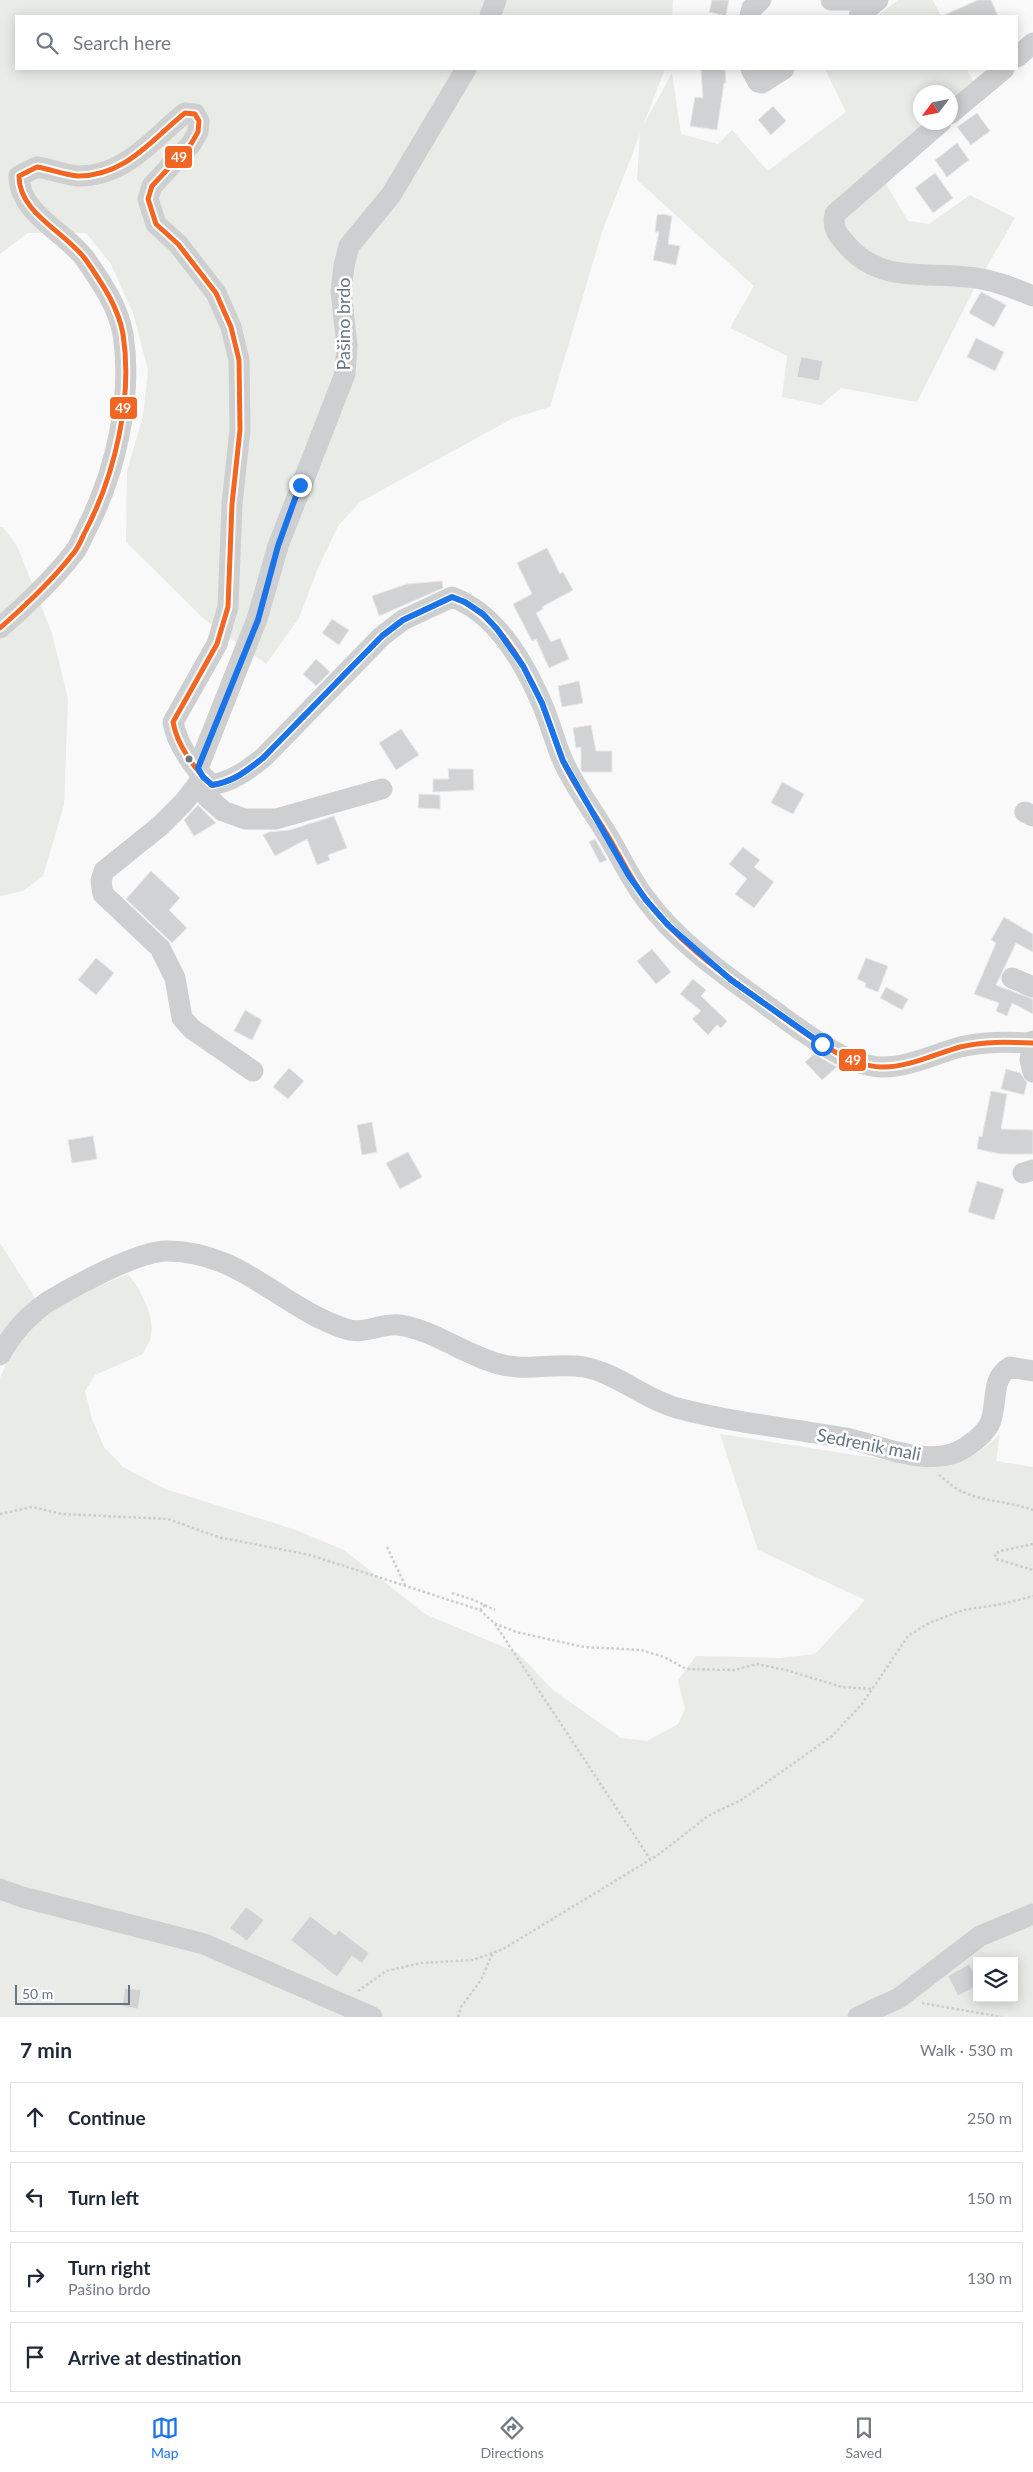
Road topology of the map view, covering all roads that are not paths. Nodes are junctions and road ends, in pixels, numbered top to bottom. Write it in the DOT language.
graph roads {
  1 [pos="496,0"];
  2 [pos="761,0"];
  3 [pos="831,0"];
  4 [pos="851,0"];
  5 [pos="878,0"];
  6 [pos="490,15"];
  7 [pos="750,15"];
  8 [pos="861,15"];
  9 [pos="1033,43"];
  10 [pos="1018,57"];
  11 [pos="465,70"];
  12 [pos="752,70"];
  13 [pos="782,70"];
  14 [pos="1003,70"];
  15 [pos="958,107"];
  16 [pos="931,130"];
  17 [pos="1033,296"];
  18 [pos="0,628"];
  19 [pos="200,776"];
  20 [pos="382,789"];
  21 [pos="1012,978"];
  22 [pos="1033,987"];
  23 [pos="1033,1042"];
  24 [pos="253,1071"];
  25 [pos="1033,1072"];
  26 [pos="0,1355"];
  27 [pos="1033,1371"];
  28 [pos="0,1889"];
  29 [pos="1033,1914"];
  30 [pos="372,2017"];
  31 [pos="858,2017"];
  1 -- 6 [label="street"];
  2 -- 7 [label="street"];
  3 -- 4 [label="street"];
  5 -- 8 [label="street"];
  9 -- 10 [label="street"];
  11 -- 19 [label="street, Pašino brdo"];
  12 -- 13 [label="street"];
  14 -- 15 [label="street"];
  16 -- 17 [label="street"];
  18 -- 19 [label="street"];
  19 -- 20 [label="street"];
  19 -- 23 [label="street"];
  19 -- 24 [label="street, Pašino brdo"];
  21 -- 22 [label="street"];
  23 -- 25 [label="street"];
  26 -- 27 [label="street, Sedrenik mali"];
  28 -- 30 [label="street"];
  29 -- 31 [label="street"];
}
